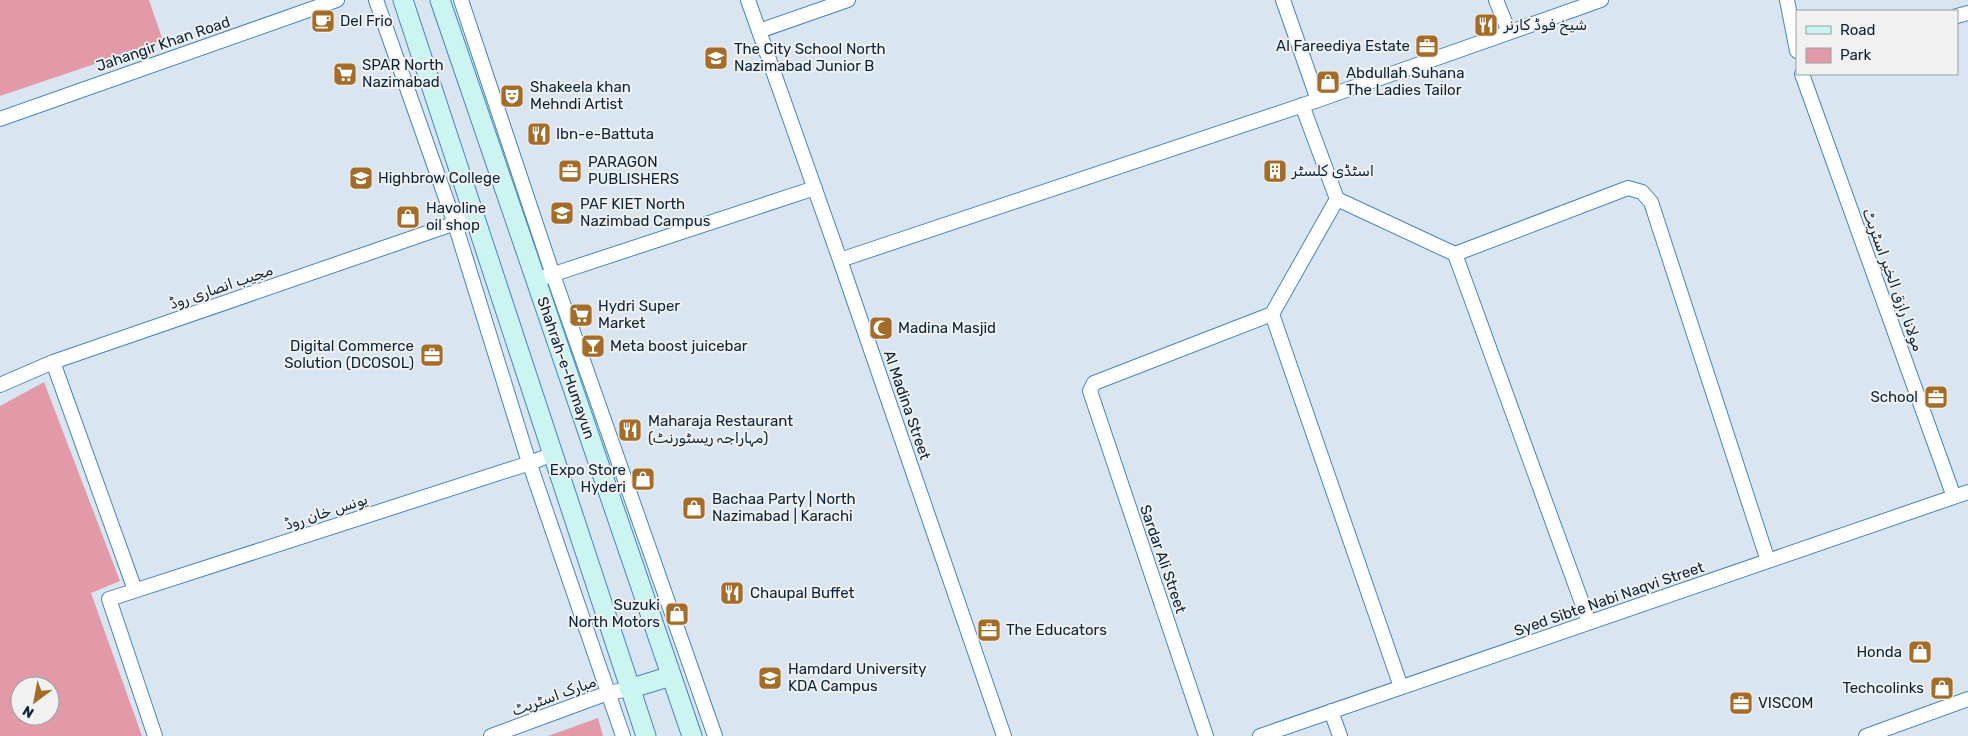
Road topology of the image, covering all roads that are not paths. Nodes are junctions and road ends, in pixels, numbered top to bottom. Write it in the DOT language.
graph roads {
  1 [pos="338,0"];
  2 [pos="376,0"];
  3 [pos="403,0"];
  4 [pos="440,0"];
  5 [pos="461,0"];
  6 [pos="748,0"];
  7 [pos="848,0"];
  8 [pos="1283,0"];
  9 [pos="1496,0"];
  10 [pos="1601,0"];
  11 [pos="1787,0"];
  12 [pos="759,31"];
  13 [pos="1509,32"];
  14 [pos="1796,46"];
  15 [pos="1802,75"];
  16 [pos="1318,100"];
  17 [pos="1302,105"];
  18 [pos="0,118"];
  19 [pos="815,188"];
  20 [pos="1337,199"];
  21 [pos="473,217"];
  22 [pos="455,224"];
  23 [pos="1455,254"];
  24 [pos="840,260"];
  25 [pos="545,277"];
  26 [pos="1272,314"];
  27 [pos="53,362"];
  28 [pos="0,385"];
  29 [pos="553,454"];
  30 [pos="530,463"];
  31 [pos="1968,492"];
  32 [pos="1954,497"];
  33 [pos="1768,561"];
  34 [pos="135,590"];
  35 [pos="1589,622"];
  36 [pos="671,676"];
  37 [pos="1401,687"];
  38 [pos="629,689"];
  39 [pos="608,693"];
  40 [pos="1968,699"];
  41 [pos="1330,711"];
  42 [pos="155,736"];
  43 [pos="491,736"];
  44 [pos="623,736"];
  45 [pos="646,736"];
  46 [pos="692,736"];
  47 [pos="715,736"];
  48 [pos="1004,736"];
  49 [pos="1206,736"];
  50 [pos="1260,736"];
  51 [pos="1340,736"];
  52 [pos="1866,736"];
  1 -- 18 [label="street, Jahangir Khan Road"];
  2 -- 22 [label="street"];
  3 -- 21 [label="main road"];
  4 -- 25 [label="main road, Shahrah-e-Humayun"];
  5 -- 25 [label="street"];
  6 -- 12 [label="street, Al Madina Street"];
  7 -- 12 [label="street"];
  8 -- 16 [label="street"];
  9 -- 13 [label="street"];
  10 -- 13 [label="street"];
  11 -- 14 [label="street"];
  12 -- 19 [label="street, Al Madina Street"];
  13 -- 16 [label="street"];
  15 -- 32 [label="street, مولانا رازق الخیر اسٹریٹ"];
  16 -- 17 [label="street"];
  17 -- 20 [label="street"];
  17 -- 24 [label="street"];
  19 -- 24 [label="street, Al Madina Street"];
  19 -- 25 [label="street"];
  20 -- 23 [label="street"];
  20 -- 26 [label="street"];
  21 -- 22 [label="street, مجیب انصاری روڈ"];
  21 -- 29 [label="main road"];
  22 -- 27 [label="street, مجیب انصاری روڈ"];
  22 -- 30 [label="street"];
  23 -- 33 [label="street"];
  23 -- 35 [label="street"];
  24 -- 48 [label="street, Al Madina Street"];
  25 -- 36 [label="main road, Shahrah-e-Humayun"];
  25 -- 47 [label="street"];
  26 -- 37 [label="street"];
  26 -- 49 [label="street, Sardar Ali Street"];
  27 -- 28 [label="street, مجیب انصاری روڈ"];
  27 -- 34 [label="street"];
  29 -- 30 [label="street, یونس خان روڈ"];
  29 -- 38 [label="main road"];
  30 -- 34 [label="street, یونس خان روڈ"];
  30 -- 39 [label="street"];
  31 -- 32 [label="street, Syed Sibte Nabi Naqvi Street"];
  32 -- 33 [label="street, Syed Sibte Nabi Naqvi Street"];
  33 -- 35 [label="street, Syed Sibte Nabi Naqvi Street"];
  34 -- 42 [label="street, یونس خان روڈ"];
  35 -- 37 [label="street, Syed Sibte Nabi Naqvi Street"];
  36 -- 38 [label="main road"];
  36 -- 46 [label="main road, Shahrah-e-Humayun"];
  37 -- 41 [label="street, Syed Sibte Nabi Naqvi Street"];
  38 -- 39 [label="street, مبارک اسٹریٹ"];
  38 -- 45 [label="main road"];
  39 -- 43 [label="street, مبارک اسٹریٹ"];
  39 -- 44 [label="street"];
  40 -- 52 [label="street"];
  41 -- 50 [label="street, Syed Sibte Nabi Naqvi Street"];
  41 -- 51 [label="street"];
}
